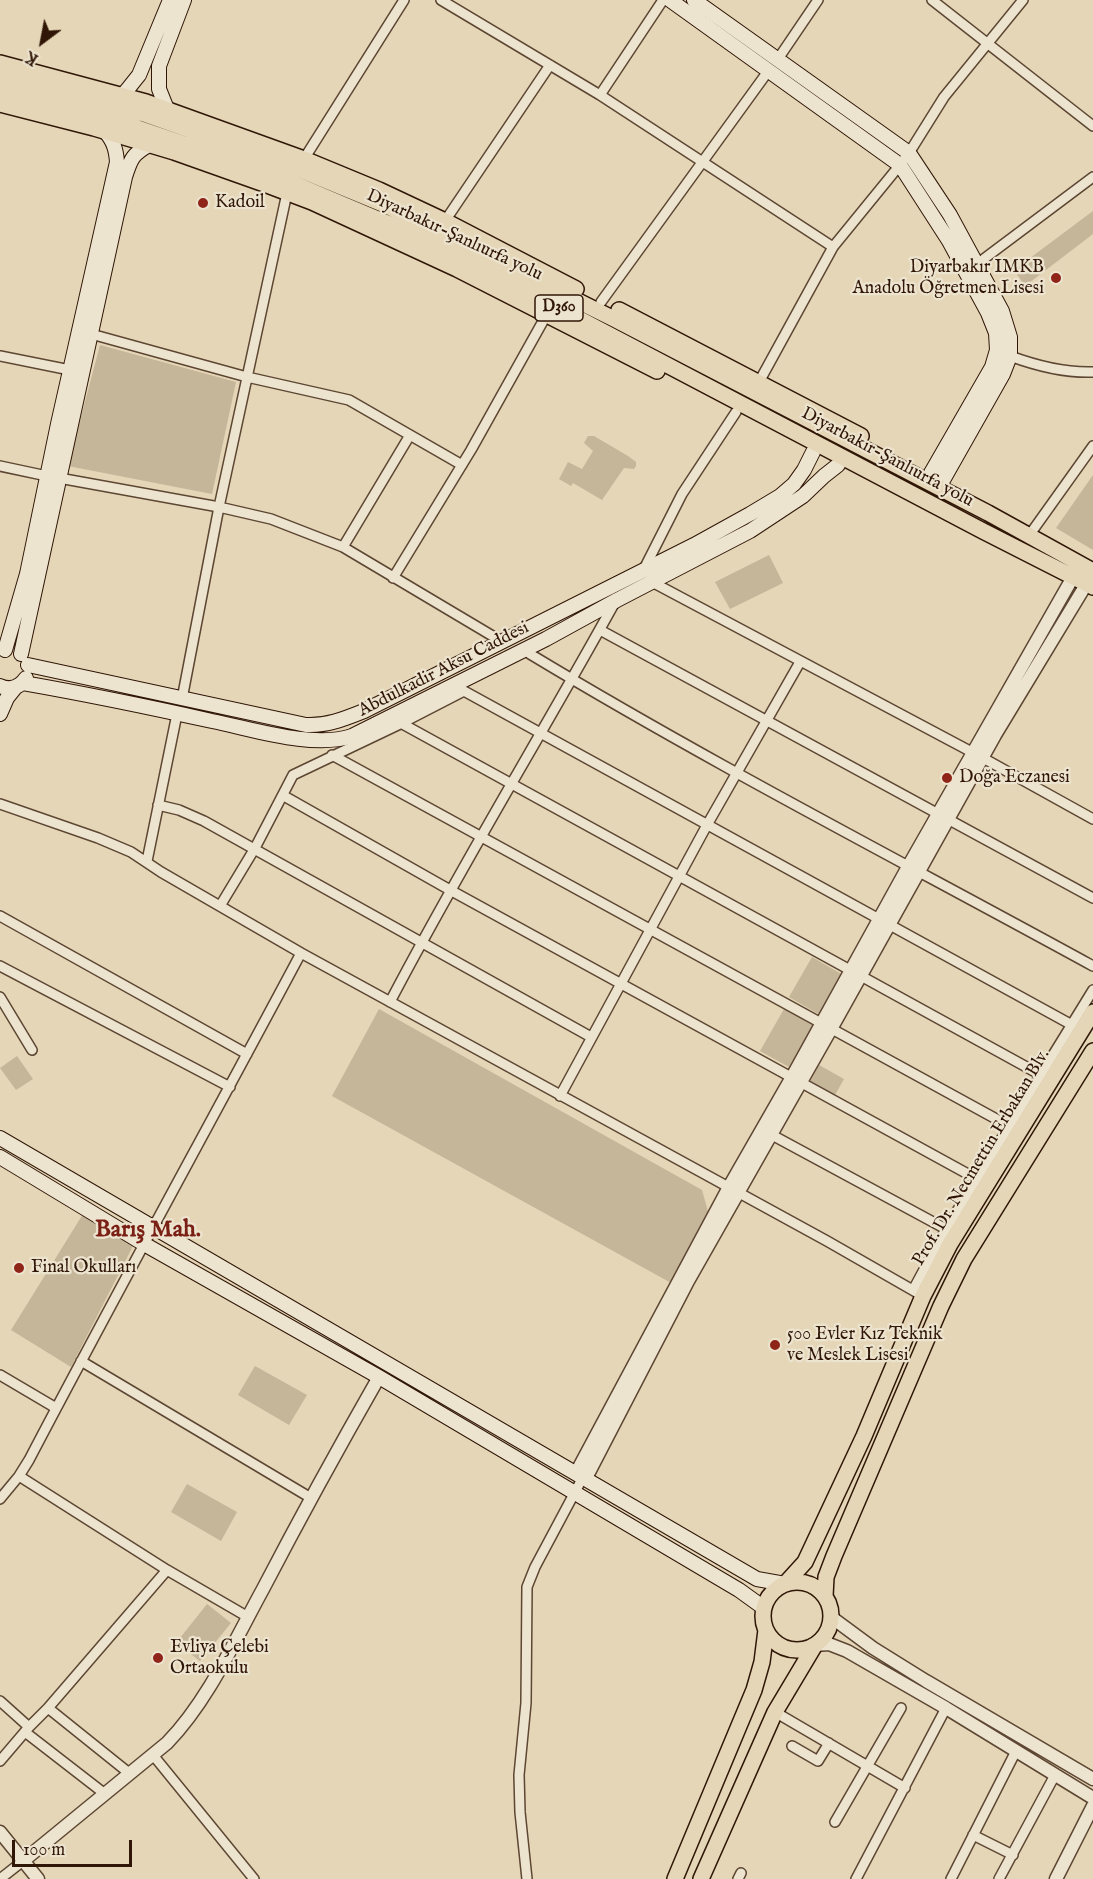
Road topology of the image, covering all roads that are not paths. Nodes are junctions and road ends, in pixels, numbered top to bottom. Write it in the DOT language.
graph roads {
  1 [pos="170,0"];
  2 [pos="184,0"];
  3 [pos="404,0"];
  4 [pos="441,0"];
  5 [pos="663,0"];
  6 [pos="670,0"];
  7 [pos="694,0"];
  8 [pos="818,0"];
  9 [pos="932,0"];
  10 [pos="1023,0"];
  11 [pos="987,42"];
  12 [pos="0,63"];
  13 [pos="143,64"];
  14 [pos="550,65"];
  15 [pos="773,65"];
  16 [pos="159,66"];
  17 [pos="0,77"];
  18 [pos="0,89"];
  19 [pos="123,95"];
  20 [pos="600,95"];
  21 [pos="0,104"];
  22 [pos="167,109"];
  23 [pos="1093,126"];
  24 [pos="105,131"];
  25 [pos="149,145"];
  26 [pos="304,159"];
  27 [pos="905,159"];
  28 [pos="702,161"];
  29 [pos="1093,177"];
  30 [pos="287,193"];
  31 [pos="445,221"];
  32 [pos="833,247"];
  33 [pos="977,264"];
  34 [pos="601,302"];
  35 [pos="547,314"];
  36 [pos="91,334"];
  37 [pos="0,356"];
  38 [pos="1010,356"];
  39 [pos="70,370"];
  40 [pos="1093,372"];
  41 [pos="247,377"];
  42 [pos="759,382"];
  43 [pos="736,412"];
  44 [pos="410,435"];
  45 [pos="1093,446"];
  46 [pos="813,452"];
  47 [pos="462,465"];
  48 [pos="838,465"];
  49 [pos="0,466"];
  50 [pos="804,470"];
  51 [pos="937,476"];
  52 [pos="53,477"];
  53 [pos="811,488"];
  54 [pos="219,507"];
  55 [pos="988,513"];
  56 [pos="982,531"];
  57 [pos="1028,537"];
  58 [pos="343,547"];
  59 [pos="644,569"];
  60 [pos="393,578"];
  61 [pos="1087,580"];
  62 [pos="652,582"];
  63 [pos="617,600"];
  64 [pos="600,630"];
  65 [pos="501,641"];
  66 [pos="525,650"];
  67 [pos="3,651"];
  68 [pos="24,659"];
  69 [pos="800,662"];
  70 [pos="571,679"];
  71 [pos="0,686"];
  72 [pos="19,686"];
  73 [pos="182,699"];
  74 [pos="0,714"];
  75 [pos="177,714"];
  76 [pos="397,720"];
  77 [pos="766,720"];
  78 [pos="539,734"];
  79 [pos="332,755"];
  80 [pos="978,756"];
  81 [pos="736,773"];
  82 [pos="510,784"];
  83 [pos="284,796"];
  84 [pos="0,804"];
  85 [pos="158,805"];
  86 [pos="944,816"];
  87 [pos="1093,819"];
  88 [pos="707,825"];
  89 [pos="480,837"];
  90 [pos="255,849"];
  91 [pos="147,861"];
  92 [pos="914,868"];
  93 [pos="680,877"];
  94 [pos="450,890"];
  95 [pos="1093,898"];
  96 [pos="220,906"];
  97 [pos="0,916"];
  98 [pos="885,922"];
  99 [pos="651,931"];
  100 [pos="421,943"];
  101 [pos="301,953"];
  102 [pos="0,966"];
  103 [pos="1093,966"];
  104 [pos="856,973"];
  105 [pos="622,983"];
  106 [pos="1093,990"];
  107 [pos="0,997"];
  108 [pos="390,1002"];
  109 [pos="1093,1012"];
  110 [pos="1072,1025"];
  111 [pos="826,1027"];
  112 [pos="591,1037"];
  113 [pos="32,1050"];
  114 [pos="1093,1051"];
  115 [pos="247,1054"];
  116 [pos="1041,1075"];
  117 [pos="797,1079"];
  118 [pos="230,1087"];
  119 [pos="560,1096"];
  120 [pos="1010,1126"];
  121 [pos="772,1135"];
  122 [pos="0,1138"];
  123 [pos="0,1157"];
  124 [pos="977,1179"];
  125 [pos="733,1190"];
  126 [pos="153,1227"];
  127 [pos="946,1229"];
  128 [pos="144,1244"];
  129 [pos="918,1293"];
  130 [pos="81,1360"];
  131 [pos="0,1375"];
  132 [pos="379,1377"];
  133 [pos="56,1408"];
  134 [pos="19,1476"];
  135 [pos="582,1476"];
  136 [pos="575,1492"];
  137 [pos="311,1498"];
  138 [pos="0,1499"];
  139 [pos="166,1570"];
  140 [pos="785,1584"];
  141 [pos="825,1596"];
  142 [pos="764,1608"];
  143 [pos="248,1617"];
  144 [pos="831,1617"];
  145 [pos="766,1630"];
  146 [pos="815,1645"];
  147 [pos="0,1701"];
  148 [pos="48,1708"];
  149 [pos="901,1708"];
  150 [pos="946,1708"];
  151 [pos="775,1712"];
  152 [pos="27,1729"];
  153 [pos="829,1743"];
  154 [pos="792,1746"];
  155 [pos="1016,1751"];
  156 [pos="153,1755"];
  157 [pos="0,1761"];
  158 [pos="868,1766"];
  159 [pos="129,1773"];
  160 [pos="1055,1775"];
  161 [pos="1093,1779"];
  162 [pos="904,1788"];
  163 [pos="105,1794"];
  164 [pos="1093,1798"];
  165 [pos="1093,1806"];
  166 [pos="835,1821"];
  167 [pos="0,1832"];
  168 [pos="973,1835"];
  169 [pos="1012,1855"];
  170 [pos="23,1861"];
  171 [pos="0,1879"];
  172 [pos="38,1879"];
  173 [pos="254,1879"];
  174 [pos="527,1879"];
  175 [pos="675,1879"];
  176 [pos="702,1879"];
  177 [pos="856,1879"];
  178 [pos="951,1879"];
  179 [pos="999,1879"];
  180 [pos="1056,1879"];
  1 -- 13 [label="main road"];
  2 -- 16 [label="main road"];
  3 -- 26 [label="street"];
  4 -- 14 [label="street"];
  5 -- 20 [label="street"];
  6 -- 15 [label="main road"];
  7 -- 15 [label="main road"];
  8 -- 15 [label="street"];
  9 -- 11 [label="street"];
  10 -- 11 [label="street"];
  11 -- 23 [label="street"];
  11 -- 27 [label="street"];
  12 -- 19 [label="main road"];
  13 -- 16 [label="main road"];
  13 -- 19 [label="main road"];
  14 -- 20 [label="street"];
  14 -- 31 [label="street"];
  15 -- 27 [label="main road"];
  15 -- 28 [label="street"];
  16 -- 22 [label="main road"];
  17 -- 55 [label="main road, Diyarbakır-Şanlıurfa yolu / D360"];
  18 -- 56 [label="main road, Diyarbakır-Şanlıurfa yolu / D360"];
  19 -- 22 [label="main road"];
  20 -- 28 [label="street"];
  21 -- 24 [label="main road"];
  22 -- 26 [label="main road"];
  24 -- 25 [label="main road"];
  24 -- 39 [label="main road"];
  25 -- 30 [label="main road"];
  25 -- 36 [label="main road"];
  26 -- 31 [label="main road"];
  27 -- 32 [label="street"];
  27 -- 33 [label="main road"];
  27 -- 51 [label="main road"];
  28 -- 32 [label="street"];
  28 -- 34 [label="street"];
  29 -- 33 [label="street"];
  30 -- 35 [label="main road"];
  30 -- 41 [label="street"];
  31 -- 34 [label="main road"];
  32 -- 42 [label="street"];
  33 -- 38 [label="main road"];
  34 -- 42 [label="main road"];
  35 -- 43 [label="main road"];
  35 -- 47 [label="street"];
  36 -- 41 [label="street"];
  36 -- 52 [label="main road"];
  37 -- 39 [label="street"];
  38 -- 40 [label="street"];
  38 -- 51 [label="main road"];
  39 -- 52 [label="main road"];
  41 -- 44 [label="street"];
  41 -- 54 [label="street"];
  42 -- 51 [label="main road"];
  43 -- 46 [label="main road"];
  43 -- 59 [label="street"];
  44 -- 47 [label="street"];
  44 -- 58 [label="street"];
  45 -- 57 [label="street"];
  46 -- 48 [label="main road"];
  46 -- 50 [label="main road, Abdulkadir Aksu Caddesi"];
  47 -- 60 [label="street"];
  48 -- 53 [label="main road, Abdulkadir Aksu Caddesi"];
  48 -- 56 [label="main road"];
  49 -- 52 [label="street"];
  50 -- 53 [label="main road"];
  50 -- 59 [label="main road, Abdulkadir Aksu Caddesi"];
  51 -- 55 [label="main road"];
  52 -- 54 [label="street"];
  52 -- 67 [label="main road"];
  52 -- 68 [label="main road"];
  53 -- 62 [label="main road, Abdulkadir Aksu Caddesi"];
  54 -- 58 [label="street"];
  54 -- 73 [label="street"];
  55 -- 57 [label="main road, Diyarbakır-Şanlıurfa yolu / D360"];
  56 -- 61 [label="main road, Diyarbakır-Şanlıurfa yolu / D360"];
  57 -- 61 [label="main road, Diyarbakır-Şanlıurfa yolu / D360"];
  58 -- 60 [label="street"];
  59 -- 65 [label="main road, Abdulkadir Aksu Caddesi"];
  60 -- 65 [label="street"];
  61 -- 80 [label="street"];
  62 -- 63 [label="main road, Abdulkadir Aksu Caddesi"];
  62 -- 69 [label="street"];
  63 -- 64 [label="street"];
  63 -- 66 [label="main road, Abdulkadir Aksu Caddesi"];
  64 -- 70 [label="street"];
  64 -- 77 [label="street"];
  65 -- 73 [label="main road, Abdulkadir Aksu Caddesi"];
  66 -- 70 [label="street"];
  66 -- 76 [label="main road, Abdulkadir Aksu Caddesi"];
  67 -- 68 [label="main road, Abdulkadir Aksu Caddesi"];
  68 -- 72 [label="main road"];
  68 -- 73 [label="main road, Abdulkadir Aksu Caddesi"];
  69 -- 77 [label="street"];
  69 -- 80 [label="street"];
  70 -- 78 [label="street"];
  70 -- 81 [label="street"];
  71 -- 72 [label="main road, Abdulkadir Aksu Caddesi"];
  72 -- 74 [label="main road"];
  72 -- 75 [label="main road, Abdulkadir Aksu Caddesi"];
  75 -- 76 [label="main road, Abdulkadir Aksu Caddesi"];
  75 -- 85 [label="street"];
  76 -- 78 [label="street"];
  76 -- 79 [label="street"];
  76 -- 82 [label="street"];
  77 -- 81 [label="street"];
  77 -- 86 [label="street"];
  78 -- 82 [label="street"];
  78 -- 88 [label="street"];
  79 -- 83 [label="street"];
  79 -- 89 [label="street"];
  80 -- 86 [label="street"];
  80 -- 87 [label="street"];
  81 -- 88 [label="street"];
  81 -- 92 [label="street"];
  82 -- 89 [label="street"];
  82 -- 93 [label="street"];
  83 -- 90 [label="street"];
  83 -- 94 [label="street"];
  84 -- 91 [label="street"];
  85 -- 90 [label="street"];
  85 -- 91 [label="street"];
  86 -- 92 [label="street"];
  86 -- 95 [label="street"];
  88 -- 93 [label="street"];
  88 -- 98 [label="street"];
  89 -- 94 [label="street"];
  89 -- 99 [label="street"];
  90 -- 96 [label="street"];
  90 -- 100 [label="street"];
  91 -- 96 [label="street"];
  92 -- 98 [label="street"];
  92 -- 103 [label="street"];
  93 -- 99 [label="street"];
  93 -- 104 [label="street"];
  94 -- 100 [label="street"];
  94 -- 105 [label="street"];
  96 -- 101 [label="street"];
  97 -- 115 [label="street"];
  98 -- 104 [label="street"];
  98 -- 110 [label="street"];
  99 -- 105 [label="street"];
  99 -- 111 [label="street"];
  100 -- 108 [label="street"];
  100 -- 112 [label="street"];
  101 -- 108 [label="street"];
  101 -- 115 [label="street"];
  102 -- 118 [label="street"];
  104 -- 111 [label="street"];
  104 -- 116 [label="street"];
  105 -- 112 [label="street"];
  105 -- 117 [label="street"];
  106 -- 110 [label="street"];
  107 -- 113 [label="street"];
  108 -- 119 [label="street"];
  109 -- 129 [label="main road, Prof. Dr. Necmettin Erbakan Blv."];
  110 -- 116 [label="street"];
  111 -- 117 [label="street"];
  111 -- 120 [label="street"];
  112 -- 119 [label="street"];
  114 -- 141 [label="main road, Prof. Dr. Necmettin Erbakan Blv."];
  115 -- 118 [label="street"];
  116 -- 120 [label="street"];
  117 -- 121 [label="street"];
  117 -- 124 [label="street"];
  117 -- 125 [label="street"];
  118 -- 126 [label="street"];
  119 -- 125 [label="street"];
  120 -- 124 [label="street"];
  121 -- 125 [label="street"];
  121 -- 127 [label="street"];
  122 -- 126 [label="main road"];
  123 -- 128 [label="main road"];
  124 -- 127 [label="street"];
  125 -- 129 [label="street"];
  125 -- 135 [label="street"];
  126 -- 128 [label="street"];
  126 -- 135 [label="main road"];
  127 -- 129 [label="street"];
  128 -- 130 [label="street"];
  128 -- 132 [label="main road"];
  129 -- 140 [label="main road, Prof. Dr. Necmettin Erbakan Blv."];
  130 -- 133 [label="street"];
  130 -- 137 [label="street"];
  131 -- 133 [label="street"];
  132 -- 136 [label="main road"];
  132 -- 137 [label="street"];
  133 -- 134 [label="street"];
  134 -- 138 [label="street"];
  134 -- 139 [label="street"];
  135 -- 136 [label="street"];
  135 -- 140 [label="main road"];
  136 -- 142 [label="main road"];
  136 -- 174 [label="street"];
  137 -- 143 [label="street"];
  139 -- 143 [label="street"];
  139 -- 148 [label="street"];
  140 -- 141 [label="main road"];
  140 -- 142 [label="main road"];
  141 -- 144 [label="main road"];
  142 -- 145 [label="main road"];
  143 -- 156 [label="street"];
  144 -- 146 [label="main road"];
  144 -- 161 [label="street"];
  145 -- 146 [label="main road"];
  145 -- 175 [label="main road"];
  146 -- 150 [label="street"];
  146 -- 151 [label="main road"];
  147 -- 152 [label="street"];
  148 -- 152 [label="street"];
  148 -- 159 [label="street"];
  149 -- 158 [label="street"];
  150 -- 155 [label="street"];
  150 -- 162 [label="street"];
  151 -- 153 [label="street"];
  151 -- 176 [label="main road"];
  152 -- 157 [label="street"];
  152 -- 163 [label="street"];
  153 -- 154 [label="street"];
  153 -- 158 [label="street"];
  155 -- 160 [label="street"];
  155 -- 168 [label="street"];
  156 -- 159 [label="street"];
  156 -- 173 [label="street"];
  158 -- 162 [label="street"];
  158 -- 166 [label="street"];
  159 -- 163 [label="street"];
  160 -- 164 [label="street"];
  160 -- 169 [label="street"];
  162 -- 177 [label="street"];
  163 -- 170 [label="street"];
  165 -- 180 [label="street"];
  167 -- 170 [label="street"];
  168 -- 169 [label="street"];
  168 -- 178 [label="street"];
  169 -- 179 [label="street"];
  170 -- 171 [label="street"];
  170 -- 172 [label="street"];
}
